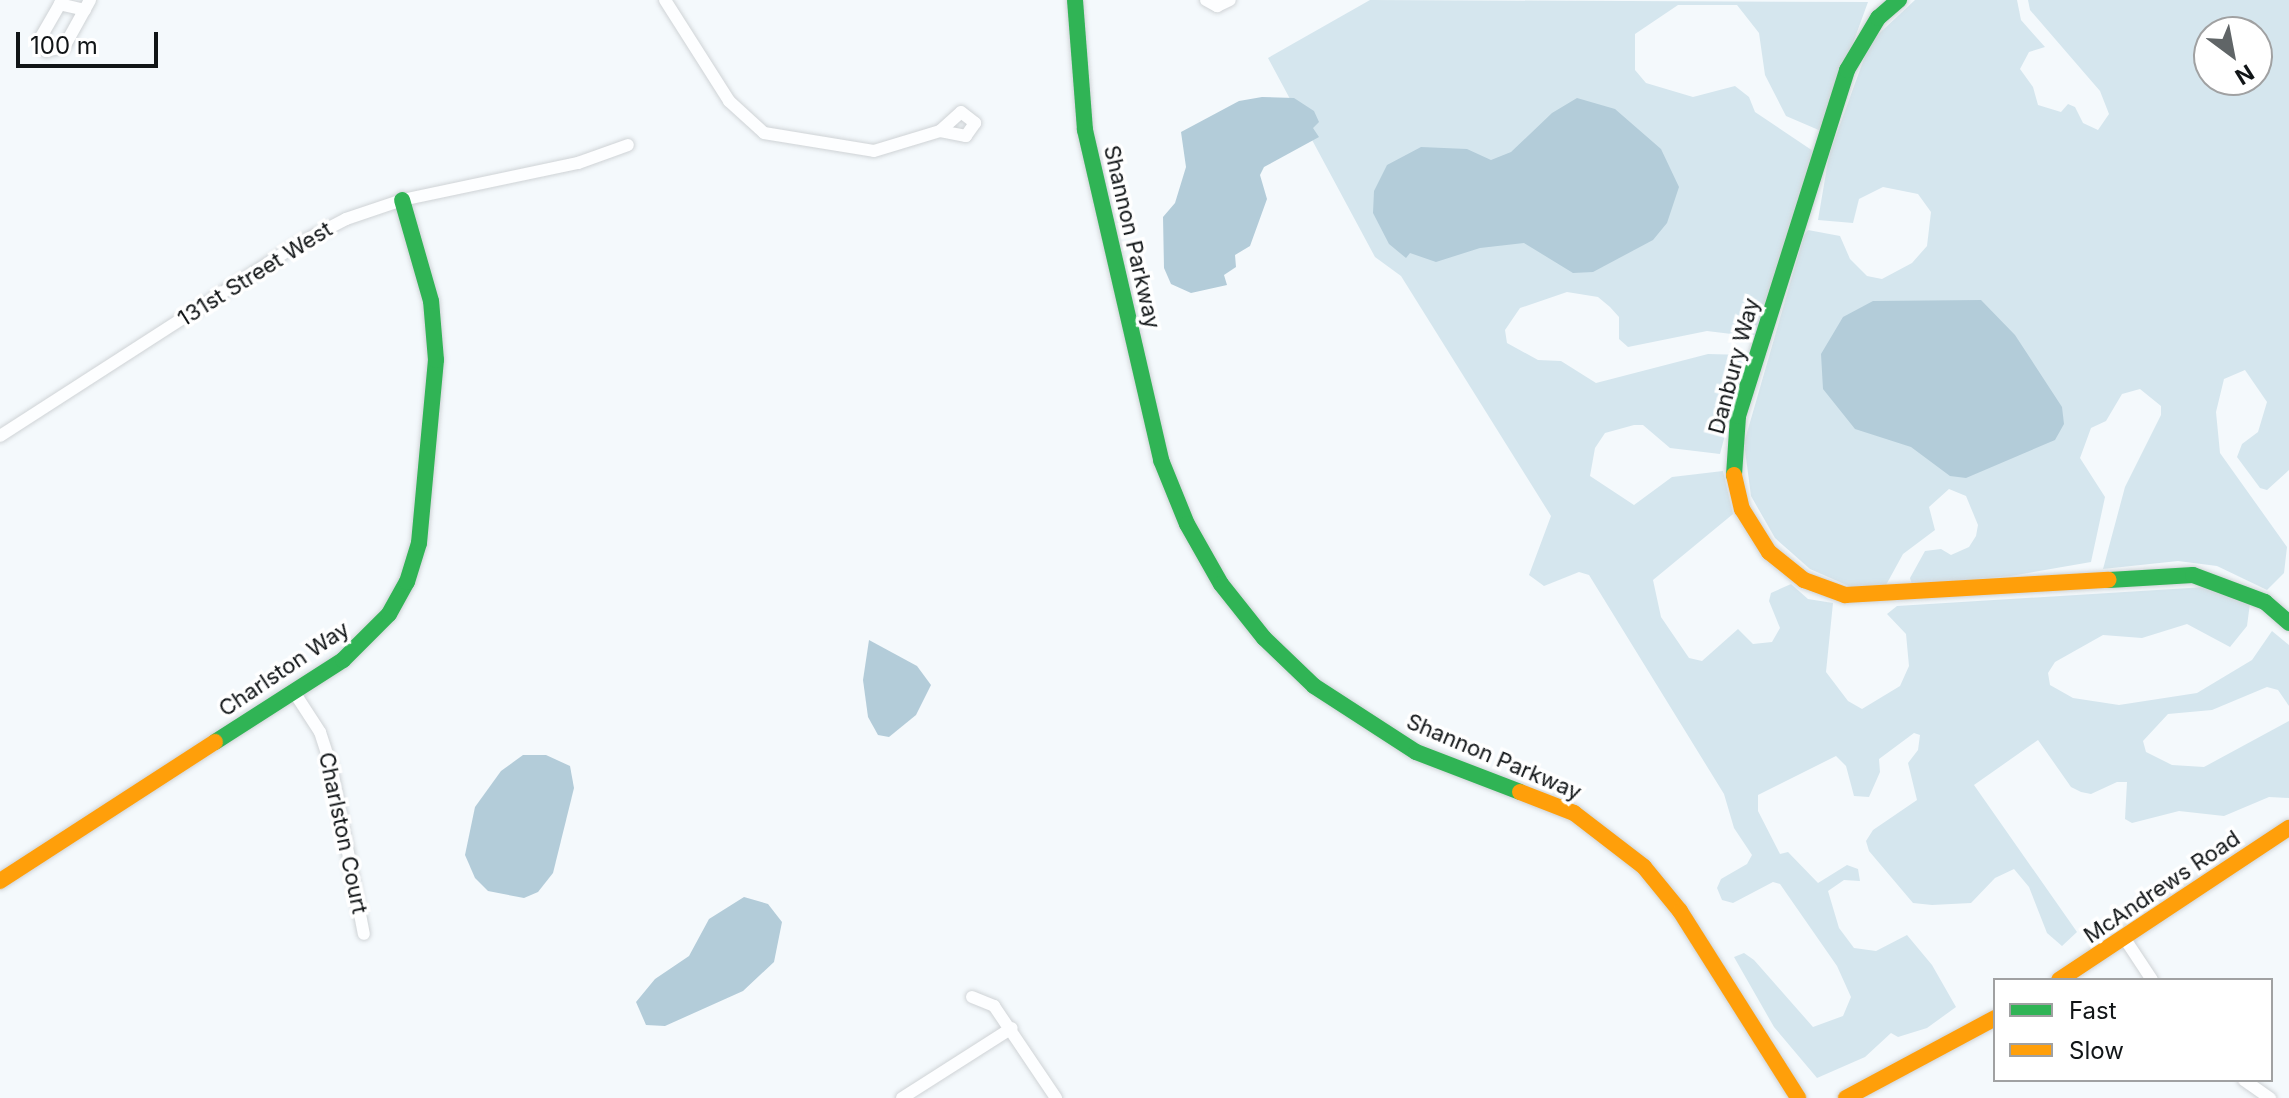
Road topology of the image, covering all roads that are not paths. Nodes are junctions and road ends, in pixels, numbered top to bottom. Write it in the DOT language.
graph roads {
  1 [pos="665,0"];
  2 [pos="1075,0"];
  3 [pos="1206,0"];
  4 [pos="1230,0"];
  5 [pos="1899,0"];
  6 [pos="940,131"];
  7 [pos="628,145"];
  8 [pos="402,200"];
  9 [pos="0,436"];
  10 [pos="2289,623"];
  11 [pos="294,692"];
  12 [pos="2289,828"];
  13 [pos="0,881"];
  14 [pos="364,934"];
  15 [pos="2125,939"];
  16 [pos="2062,978"];
  17 [pos="2151,978"];
  18 [pos="972,997"];
  19 [pos="1993,1019"];
  20 [pos="1012,1028"];
  21 [pos="2247,1082"];
  22 [pos="902,1098"];
  23 [pos="1056,1098"];
  24 [pos="1798,1098"];
  25 [pos="1846,1098"];
  26 [pos="2270,1098"];
  1 -- 6 [label="street"];
  2 -- 24 [label="street, Shannon Parkway"];
  3 -- 4 [label="street"];
  5 -- 10 [label="street, Danbury Way"];
  7 -- 8 [label="street, 131st Street West"];
  8 -- 9 [label="street, 131st Street West"];
  8 -- 11 [label="street, Charlston Way"];
  11 -- 13 [label="street, Charlston Way"];
  11 -- 14 [label="street, Charlston Court"];
  12 -- 15 [label="street, McAndrews Road"];
  15 -- 16 [label="street, McAndrews Road"];
  15 -- 17 [label="street"];
  18 -- 20 [label="street"];
  19 -- 25 [label="street"];
  20 -- 22 [label="street"];
  20 -- 23 [label="street"];
  21 -- 26 [label="street"];
}
